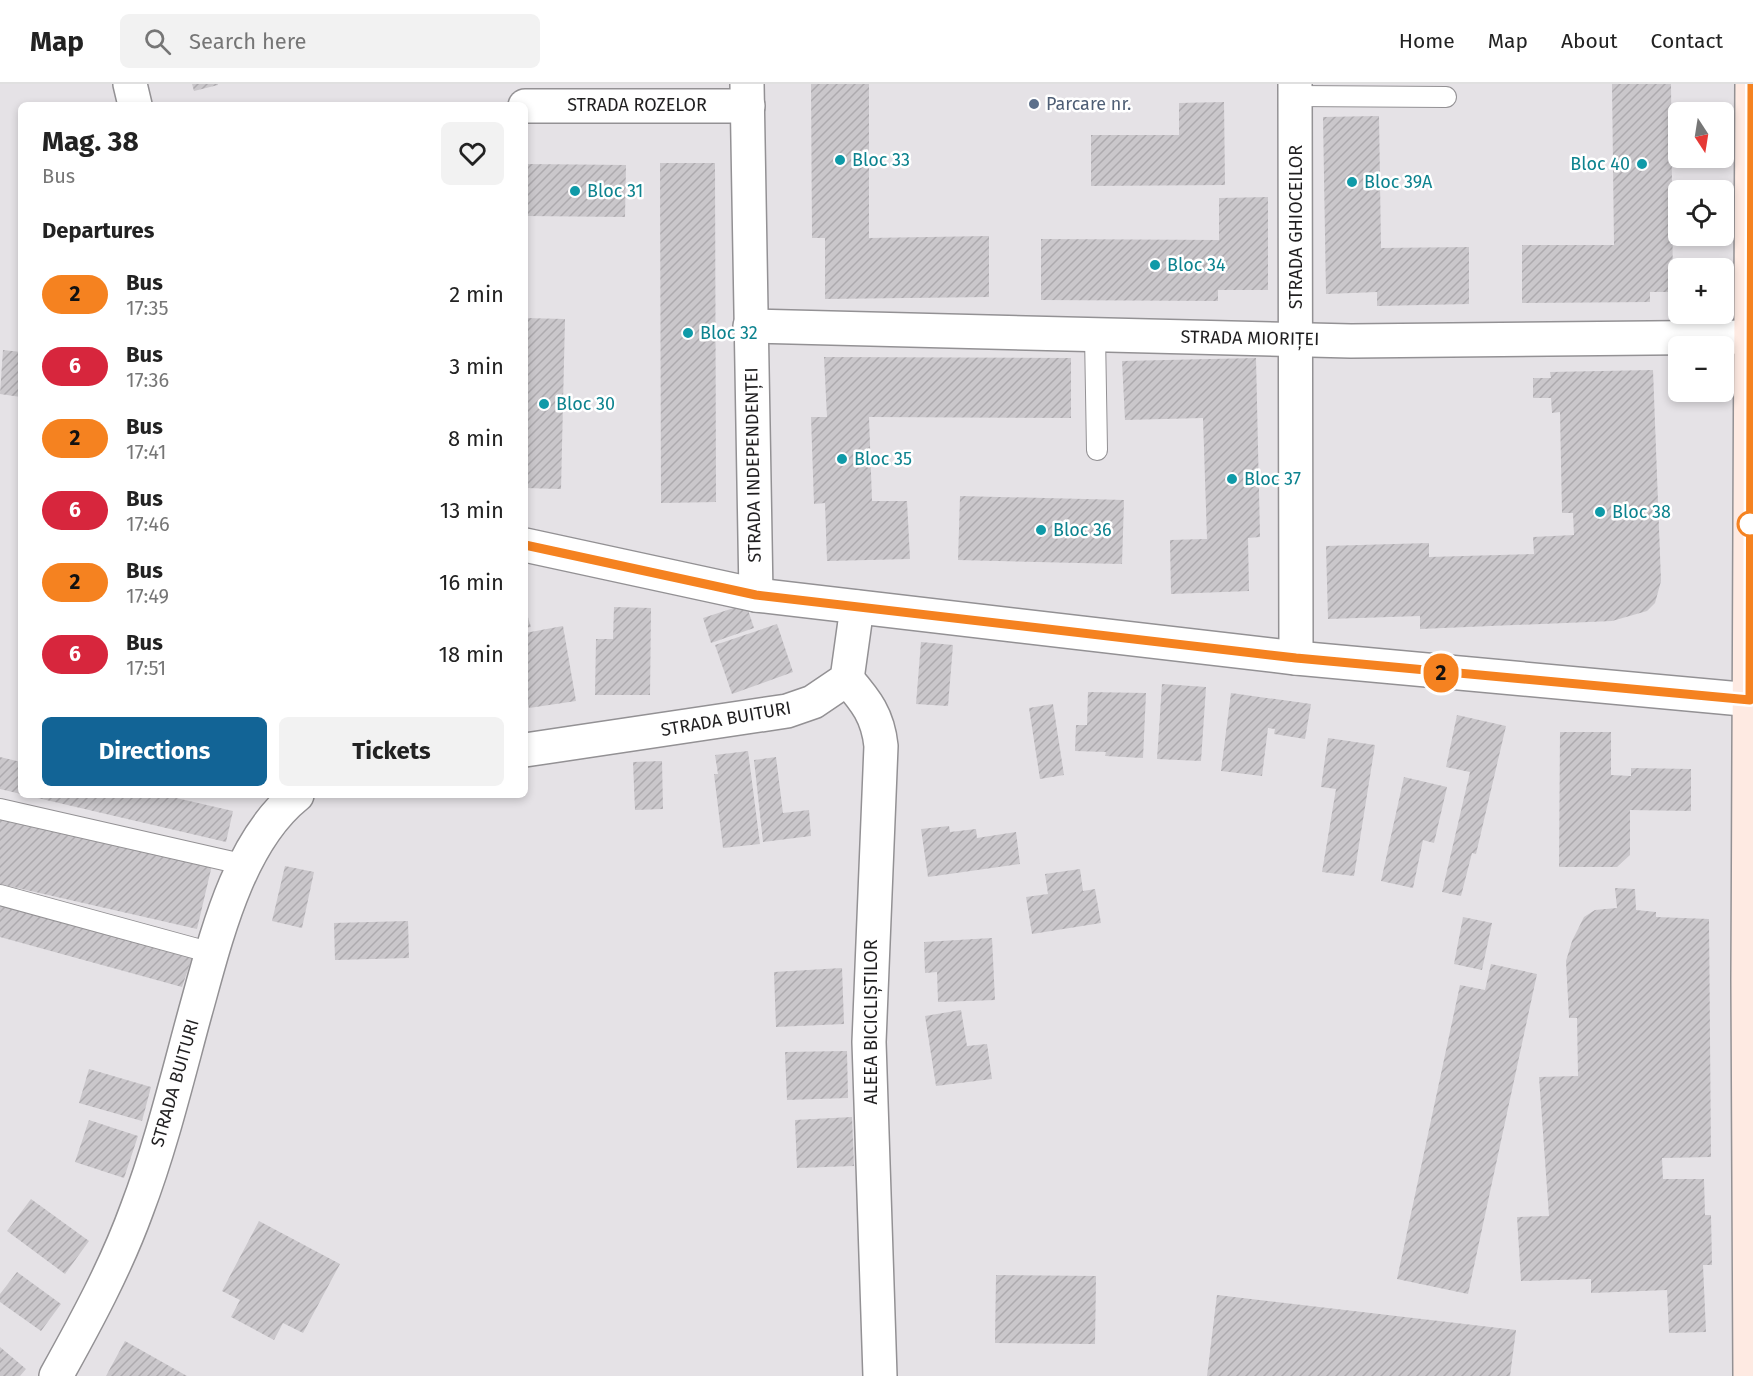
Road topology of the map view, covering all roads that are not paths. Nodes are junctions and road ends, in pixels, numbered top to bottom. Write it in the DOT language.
graph roads {
  1 [pos="130,84"];
  2 [pos="1752,84"];
  3 [pos="1295,90"];
  4 [pos="748,95"];
  5 [pos="1446,97"];
  6 [pos="134,102"];
  7 [pos="528,106"];
  8 [pos="750,326"];
  9 [pos="1095,335"];
  10 [pos="1751,337"];
  11 [pos="1297,340"];
  12 [pos="1097,450"];
  13 [pos="528,546"];
  14 [pos="756,595"];
  15 [pos="857,607"];
  16 [pos="1296,658"];
  17 [pos="847,679"];
  18 [pos="1752,700"];
  19 [pos="528,750"];
  20 [pos="294,798"];
  21 [pos="0,809"];
  22 [pos="246,865"];
  23 [pos="0,895"];
  24 [pos="212,953"];
  25 [pos="1750,979"];
  26 [pos="1751,1201"];
  27 [pos="56,1376"];
  28 [pos="880,1376"];
  29 [pos="1750,1376"];
  1 -- 6 [label="street"];
  2 -- 10 [label="main road"];
  3 -- 5 [label="lane"];
  3 -- 11 [label="street, STRADA GHIOCEILOR"];
  4 -- 7 [label="street, STRADA ROZELOR"];
  4 -- 8 [label="street, STRADA INDEPENDENȚEI"];
  8 -- 9 [label="street, STRADA MIORIȚEI"];
  8 -- 14 [label="street, STRADA INDEPENDENȚEI"];
  9 -- 11 [label="street, STRADA MIORIȚEI"];
  9 -- 12 [label="lane"];
  10 -- 11 [label="street, STRADA MIORIȚEI"];
  10 -- 18 [label="main road"];
  11 -- 16 [label="street, STRADA GHIOCEILOR"];
  13 -- 14 [label="street"];
  14 -- 15 [label="street"];
  15 -- 16 [label="street"];
  15 -- 17 [label="street"];
  16 -- 18 [label="street"];
  17 -- 19 [label="street, STRADA BUITURI"];
  17 -- 28 [label="street, ALEEA BICICLIȘTILOR"];
  18 -- 25 [label="main road"];
  20 -- 22 [label="street, STRADA BUITURI"];
  21 -- 22 [label="lane"];
  22 -- 24 [label="street, STRADA BUITURI"];
  23 -- 24 [label="lane"];
  24 -- 27 [label="street, STRADA BUITURI"];
  25 -- 26 [label="main road"];
  26 -- 29 [label="main road"];
}
